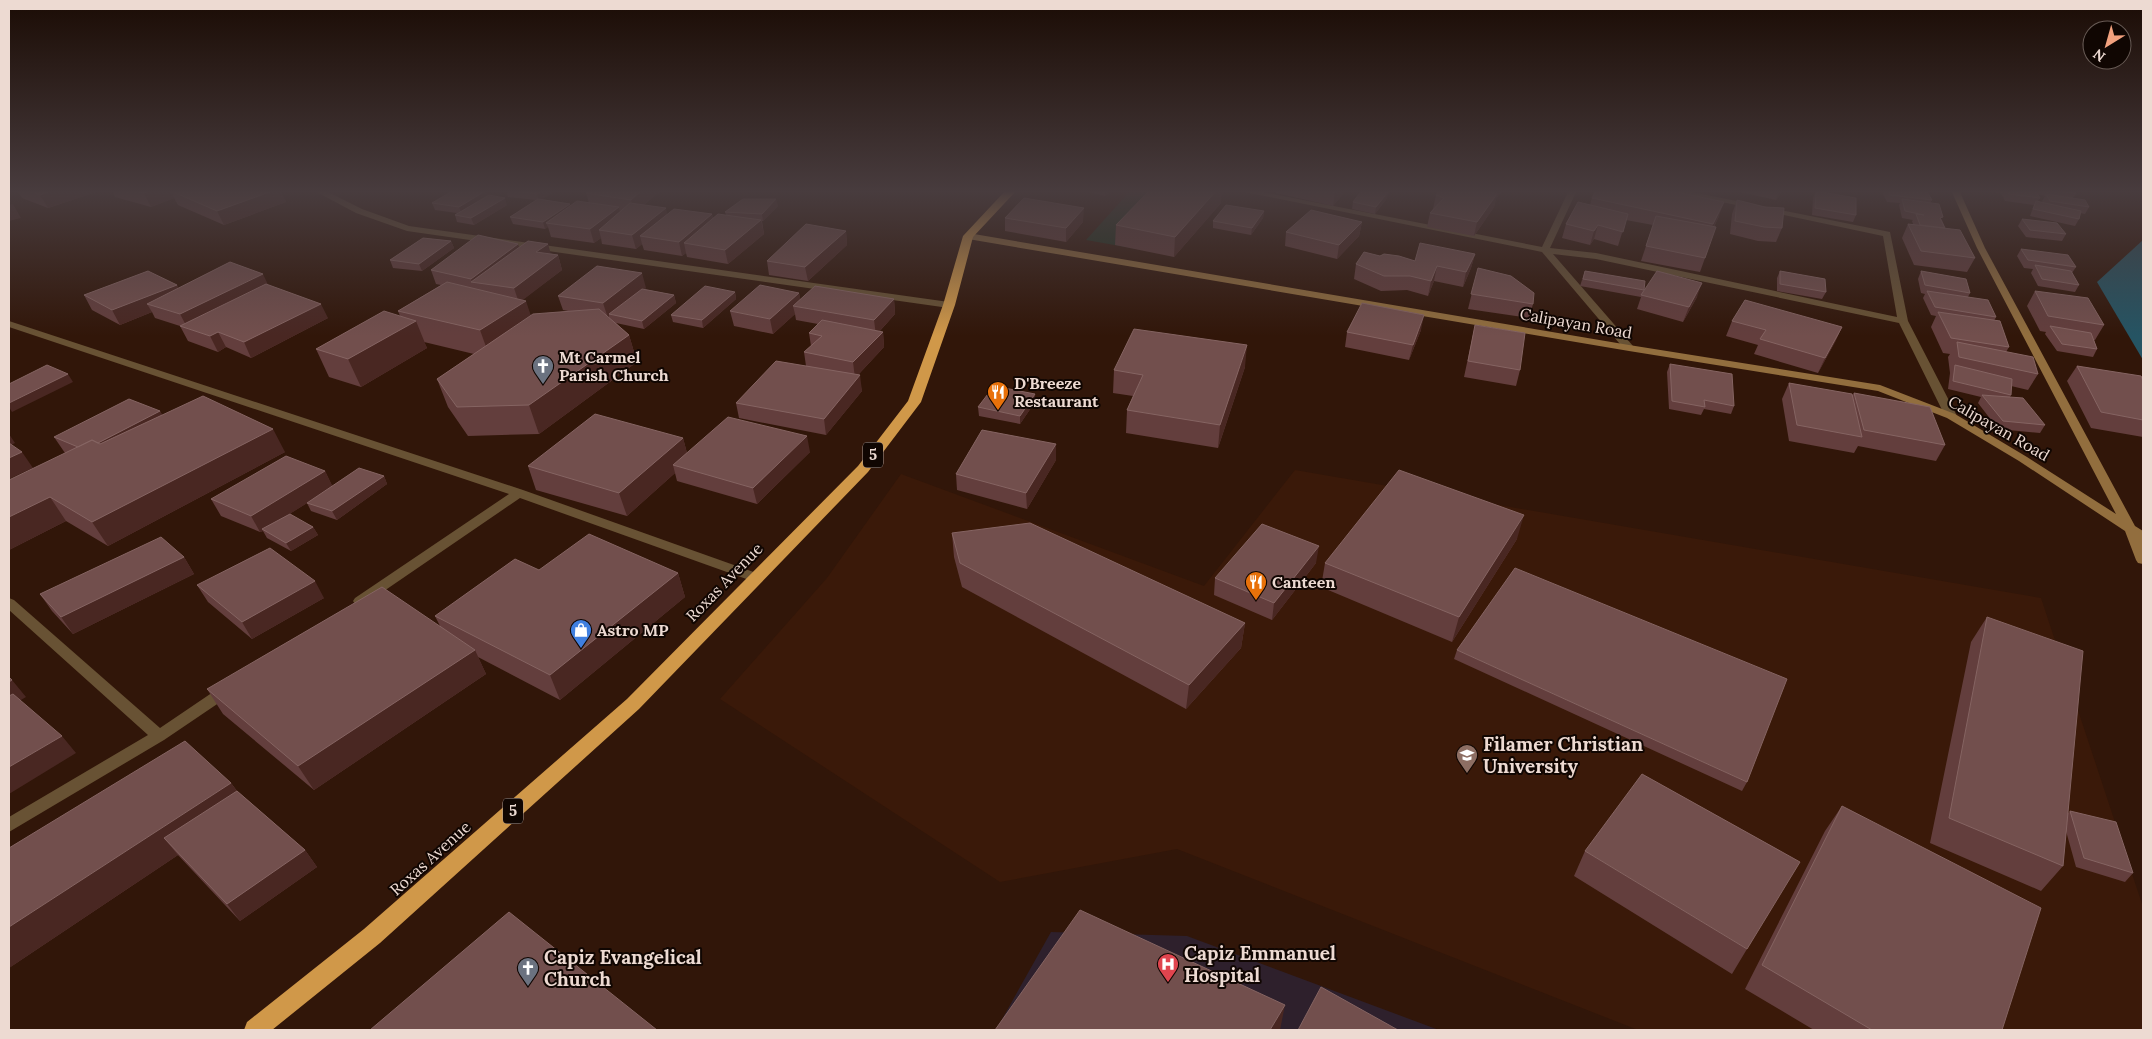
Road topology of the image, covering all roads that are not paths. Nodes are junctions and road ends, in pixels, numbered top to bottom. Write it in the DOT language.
graph roads {
  1 [pos="481,238"];
  2 [pos="967,238"];
  3 [pos="983,238"];
  4 [pos="1486,238"];
  5 [pos="1550,238"];
  6 [pos="1889,238"];
  7 [pos="1977,238"];
  8 [pos="1545,250"];
  9 [pos="949,305"];
  10 [pos="1904,321"];
  11 [pos="9,324"];
  12 [pos="1629,348"];
  13 [pos="1951,416"];
  14 [pos="519,493"];
  15 [pos="2131,530"];
  16 [pos="2143,537"];
  17 [pos="2143,560"];
  18 [pos="757,578"];
  19 [pos="9,603"];
  20 [pos="347,609"];
  21 [pos="240,681"];
  22 [pos="159,736"];
  23 [pos="9,825"];
  24 [pos="256,1030"];
  1 -- 9 [label="street"];
  2 -- 9 [label="highway, Roxas Avenue / 5"];
  3 -- 12 [label="main road, Calipayan Road"];
  4 -- 8 [label="street"];
  5 -- 8 [label="street"];
  6 -- 10 [label="street"];
  7 -- 15 [label="main road"];
  8 -- 10 [label="street"];
  8 -- 12 [label="street"];
  9 -- 18 [label="highway, Roxas Avenue / 5"];
  10 -- 13 [label="street"];
  11 -- 14 [label="street"];
  12 -- 13 [label="main road, Calipayan Road"];
  13 -- 15 [label="main road, Calipayan Road"];
  14 -- 18 [label="street"];
  14 -- 20 [label="street"];
  15 -- 16 [label="main road, Calipayan Road"];
  15 -- 17 [label="main road"];
  18 -- 24 [label="highway, Roxas Avenue / 5"];
  19 -- 22 [label="street"];
  21 -- 22 [label="street"];
  22 -- 23 [label="street"];
}
